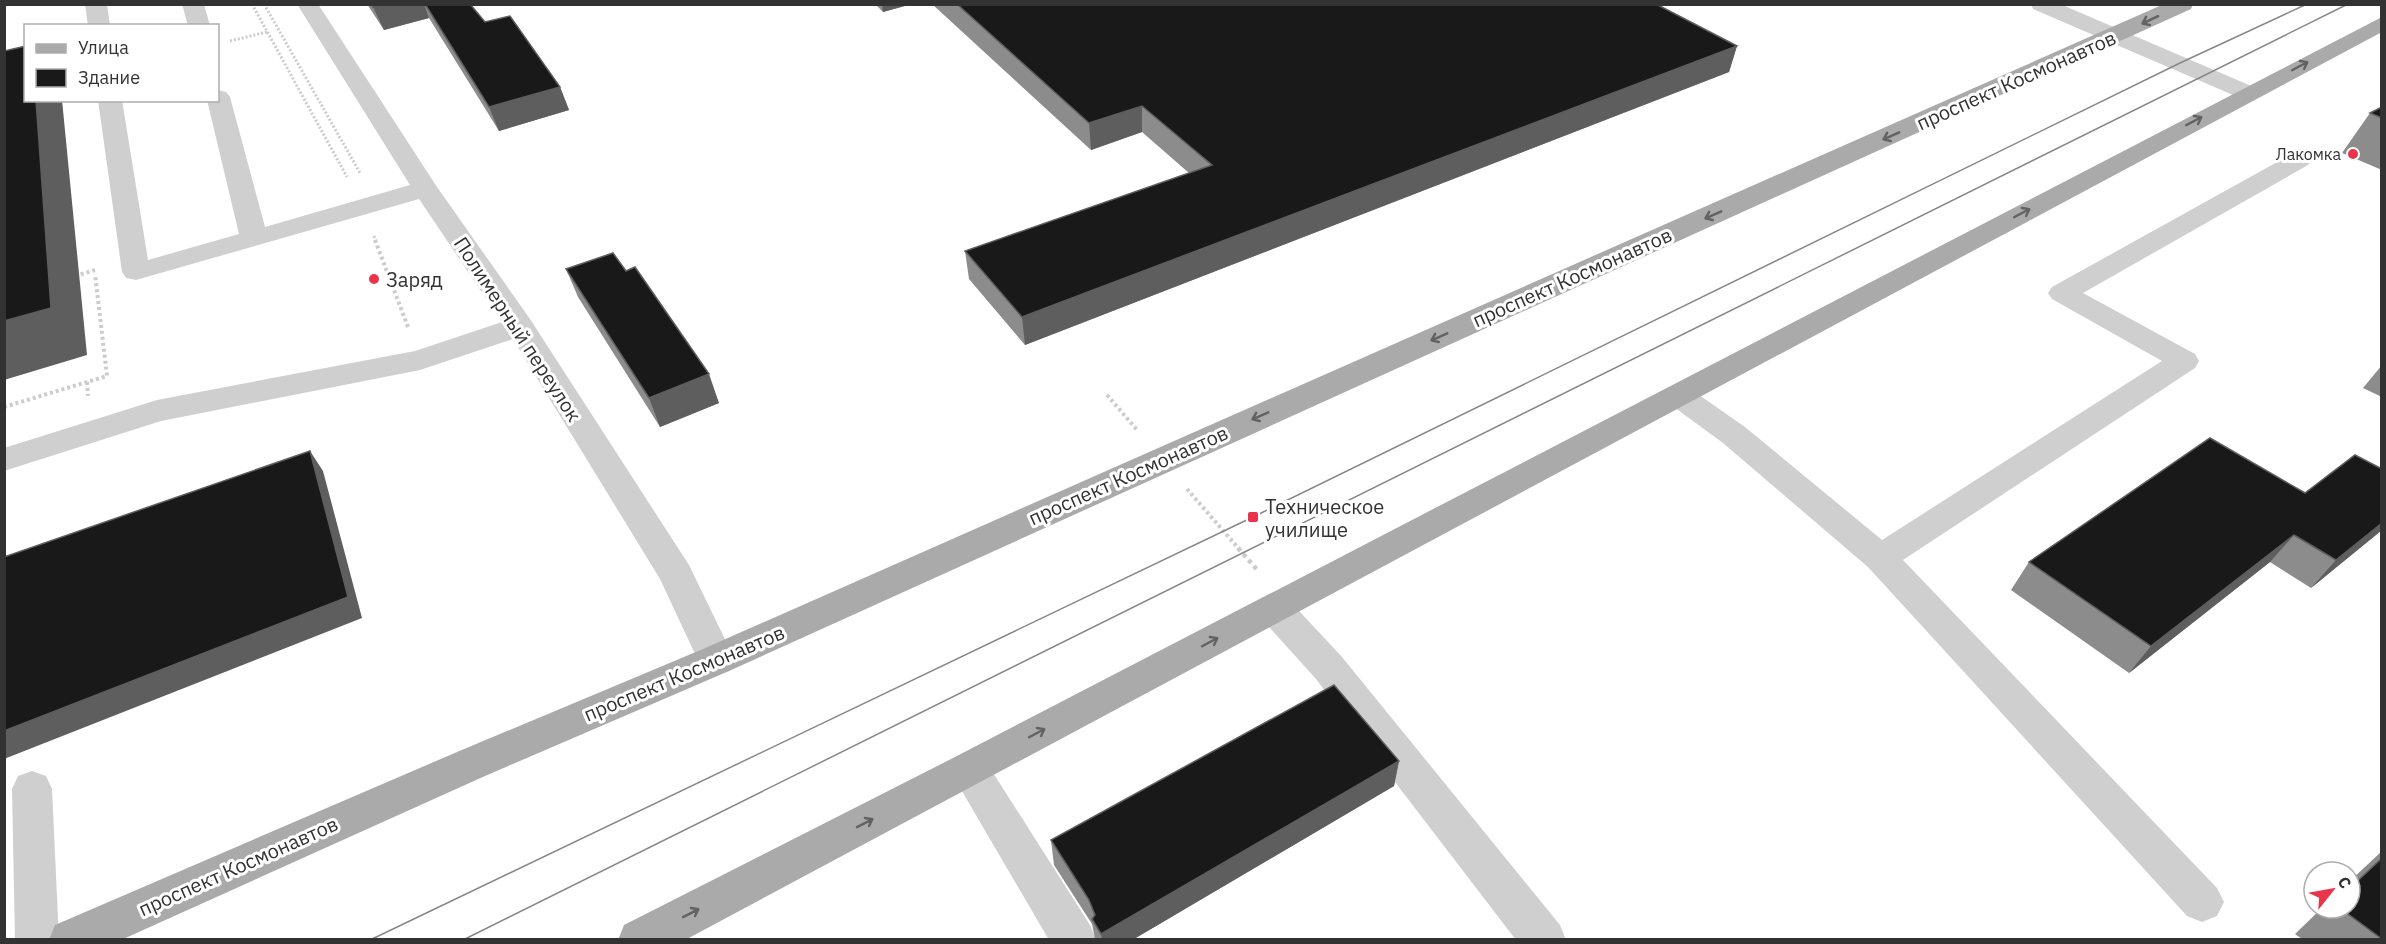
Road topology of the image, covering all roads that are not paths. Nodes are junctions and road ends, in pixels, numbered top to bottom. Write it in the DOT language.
graph roads {
  1 [pos="96,4"];
  2 [pos="193,4"];
  3 [pos="307,4"];
  4 [pos="2041,4"];
  5 [pos="2183,4"];
  6 [pos="2382,23"];
  7 [pos="99,24"];
  8 [pos="198,24"];
  9 [pos="2117,35"];
  10 [pos="2248,93"];
  11 [pos="219,101"];
  12 [pos="110,102"];
  13 [pos="2299,160"];
  14 [pos="425,189"];
  15 [pos="254,238"];
  16 [pos="520,326"];
  17 [pos="1678,395"];
  18 [pos="4,460"];
  19 [pos="1880,558"];
  20 [pos="1279,605"];
  21 [pos="716,660"];
  22 [pos="969,769"];
  23 [pos="32,789"];
  24 [pos="2202,902"];
  25 [pos="37,939"];
  26 [pos="71,939"];
  27 [pos="640,939"];
  28 [pos="1074,939"];
  29 [pos="1544,939"];
  1 -- 7 [label="street"];
  2 -- 8 [label="street"];
  3 -- 14 [label="street, Полимерный переулок"];
  4 -- 9 [label="street"];
  5 -- 9 [label="main road, проспект Космонавтов, one-way"];
  10 -- 6 [label="main road, one-way"];
  9 -- 10 [label="street"];
  9 -- 21 [label="main road, проспект Космонавтов, one-way"];
  17 -- 10 [label="main road, one-way"];
  11 -- 15 [label="street"];
  12 -- 15 [label="street"];
  13 -- 19 [label="street"];
  14 -- 15 [label="street"];
  14 -- 16 [label="street, Полимерный переулок"];
  16 -- 18 [label="street"];
  16 -- 21 [label="street, Полимерный переулок"];
  17 -- 19 [label="street"];
  17 -- 20 [label="main road"];
  19 -- 24 [label="street"];
  22 -- 20 [label="main road, one-way"];
  20 -- 29 [label="street"];
  21 -- 26 [label="main road, проспект Космонавтов"];
  27 -- 22 [label="main road, one-way"];
  22 -- 28 [label="street"];
  23 -- 25 [label="street"];
}
